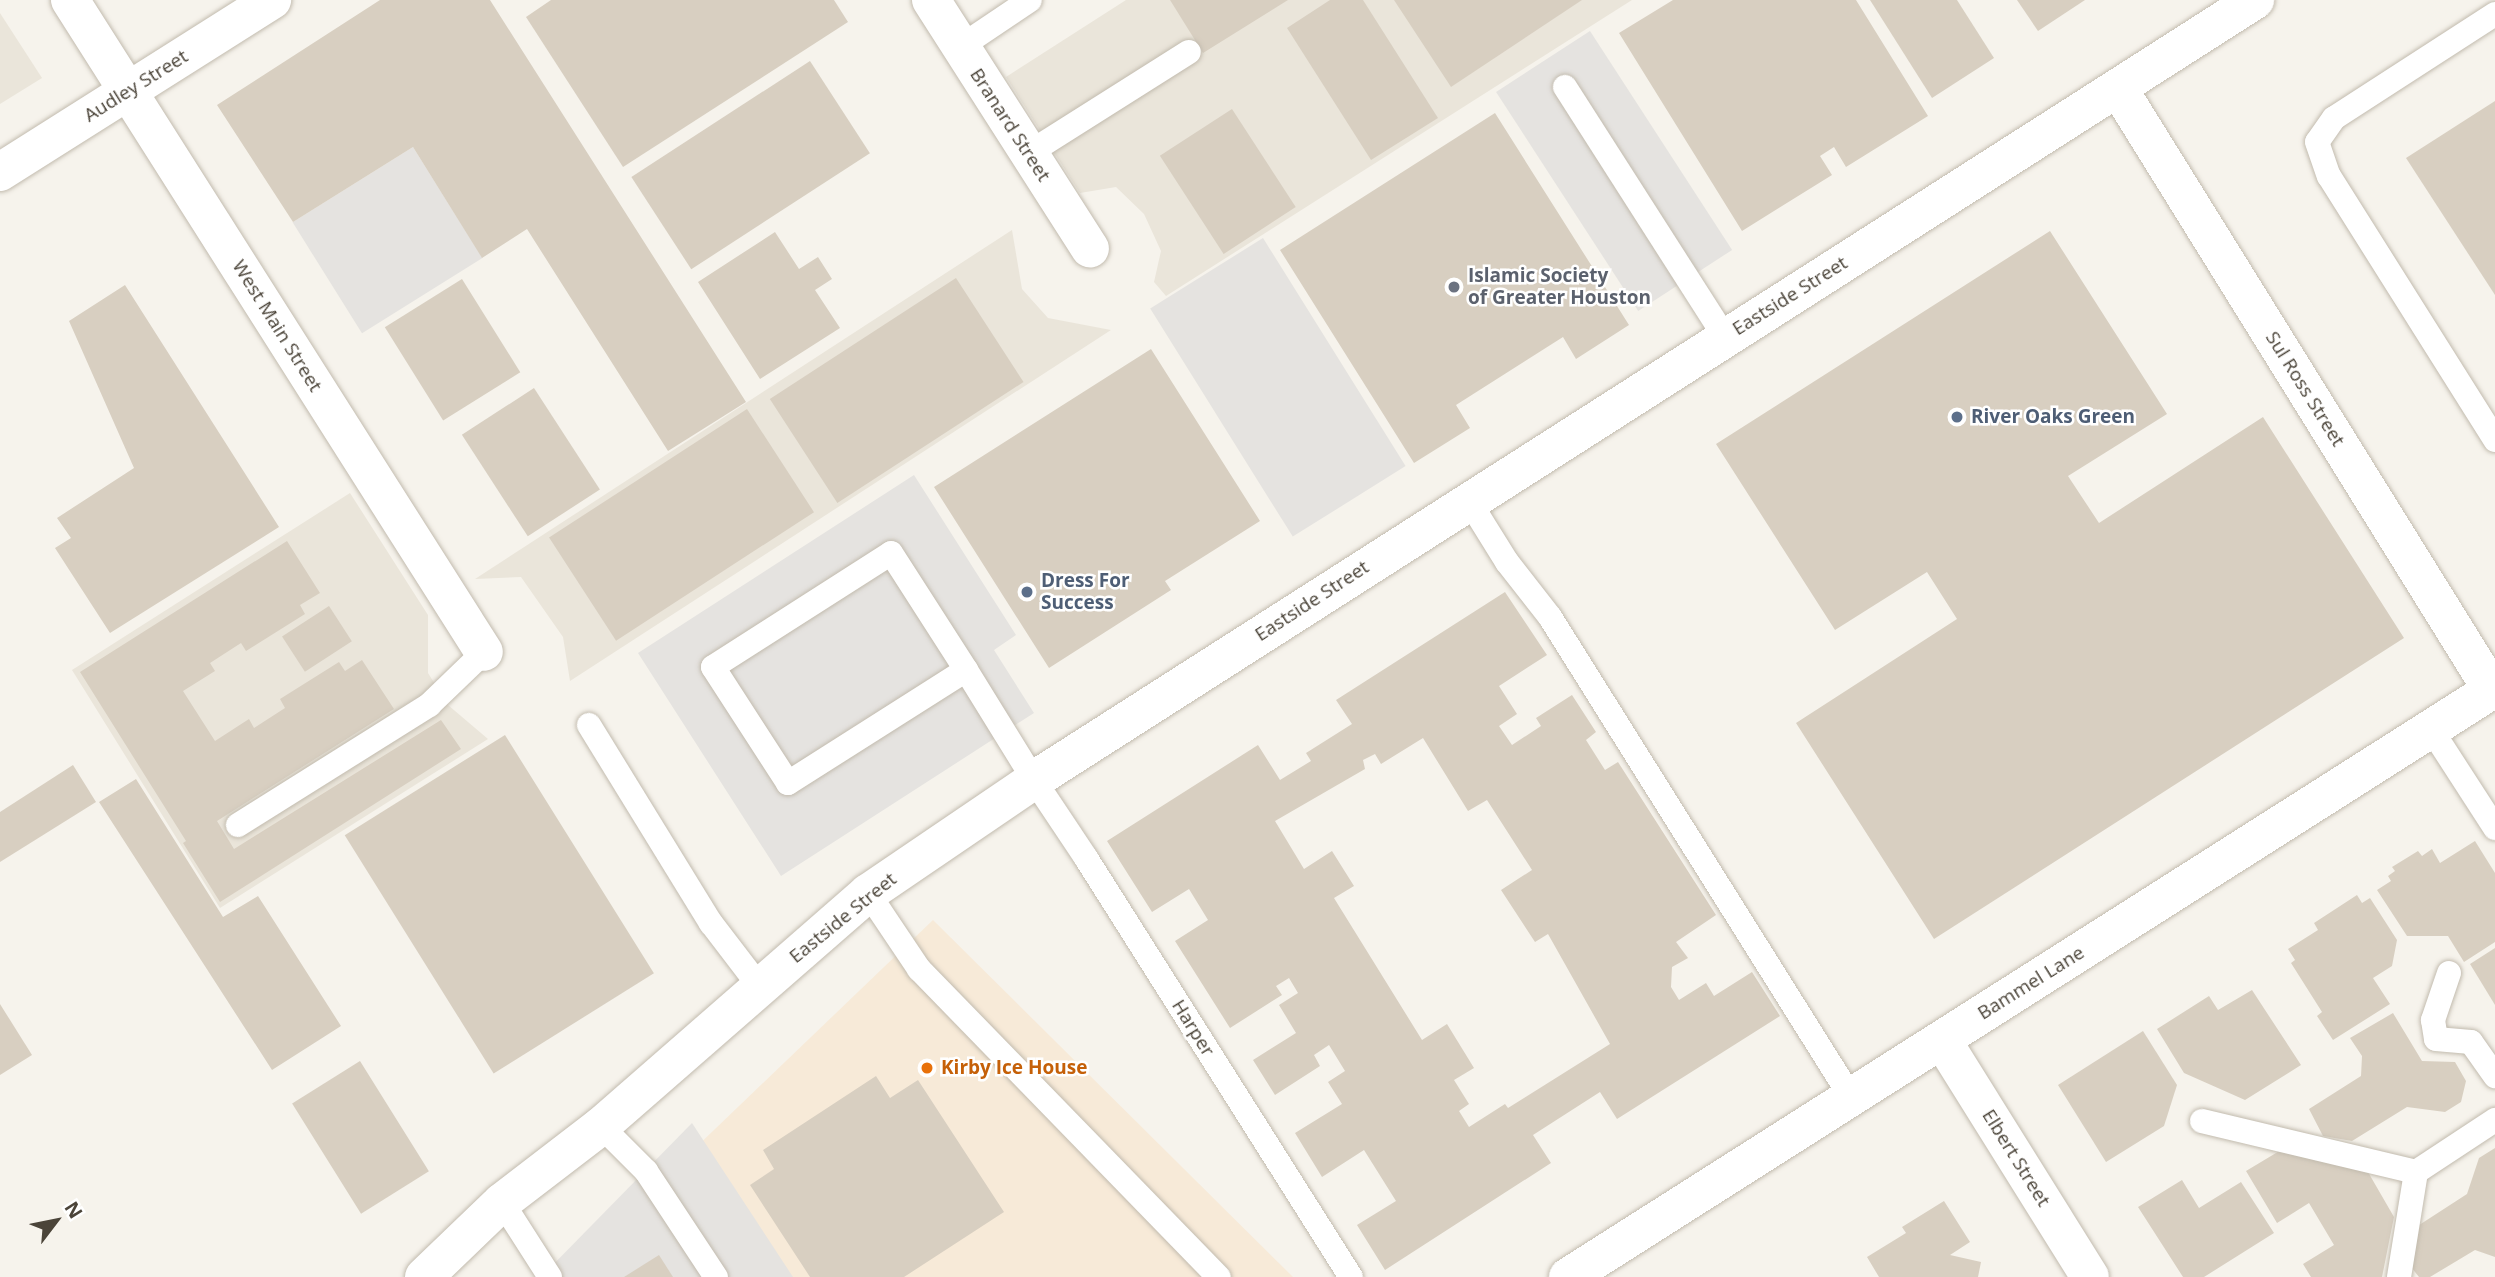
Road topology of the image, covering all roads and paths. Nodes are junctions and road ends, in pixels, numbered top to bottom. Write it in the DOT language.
graph roads {
  1 [pos="70,0"];
  2 [pos="272,0"];
  3 [pos="931,0"];
  4 [pos="1030,0"];
  5 [pos="2255,0"];
  6 [pos="2495,14"];
  7 [pos="960,47"];
  8 [pos="1189,52"];
  9 [pos="1565,87"];
  10 [pos="2118,88"];
  11 [pos="128,91"];
  12 [pos="1028,153"];
  13 [pos="0,172"];
  14 [pos="1090,249"];
  15 [pos="1725,337"];
  16 [pos="2495,440"];
  17 [pos="1469,502"];
  18 [pos="484,652"];
  19 [pos="966,670"];
  20 [pos="2494,689"];
  21 [pos="589,725"];
  22 [pos="2431,729"];
  23 [pos="1034,779"];
  24 [pos="238,825"];
  25 [pos="2495,828"];
  26 [pos="868,893"];
  27 [pos="2449,973"];
  28 [pos="760,987"];
  29 [pos="1942,1040"];
  30 [pos="2495,1076"];
  31 [pos="1851,1097"];
  32 [pos="2495,1120"];
  33 [pos="2202,1121"];
  34 [pos="601,1126"];
  35 [pos="2416,1172"];
  36 [pos="502,1202"];
  37 [pos="424,1277"];
  38 [pos="550,1277"];
  39 [pos="716,1277"];
  40 [pos="1219,1277"];
  41 [pos="1350,1277"];
  42 [pos="1568,1277"];
  43 [pos="2090,1277"];
  44 [pos="2399,1277"];
  1 -- 11 [label="street, West Main Street"];
  2 -- 11 [label="street, Audley Street"];
  3 -- 7 [label="street, Branard Street"];
  4 -- 7 [label="lane"];
  5 -- 10 [label="street, Eastside Street"];
  6 -- 16 [label="lane"];
  7 -- 12 [label="street, Branard Street"];
  8 -- 12 [label="lane"];
  9 -- 15 [label="lane"];
  10 -- 15 [label="street, Eastside Street"];
  10 -- 20 [label="street, Sul Ross Street"];
  11 -- 13 [label="street, Audley Street"];
  11 -- 18 [label="street, West Main Street"];
  12 -- 14 [label="street, Branard Street"];
  15 -- 17 [label="street, Eastside Street"];
  17 -- 23 [label="street, Eastside Street"];
  17 -- 31 [label="lane"];
  18 -- 24 [label="lane"];
  19 -- 19 [label="lane, Harper"];
  19 -- 23 [label="lane, Harper"];
  20 -- 22 [label="street, Bammel Lane"];
  21 -- 28 [label="lane"];
  22 -- 25 [label="lane"];
  22 -- 29 [label="street, Bammel Lane"];
  23 -- 26 [label="street, Eastside Street"];
  23 -- 41 [label="lane, Harper"];
  26 -- 28 [label="street, Eastside Street"];
  26 -- 40 [label="lane"];
  27 -- 30 [label="lane"];
  28 -- 34 [label="street, Eastside Street"];
  29 -- 31 [label="street, Bammel Lane"];
  29 -- 43 [label="street, Elbert Street"];
  31 -- 42 [label="street, Bammel Lane"];
  32 -- 35 [label="lane"];
  33 -- 35 [label="lane"];
  34 -- 36 [label="street, Eastside Street"];
  34 -- 39 [label="lane"];
  35 -- 44 [label="lane"];
  36 -- 37 [label="street, Eastside Street"];
  36 -- 38 [label="lane"];
}
